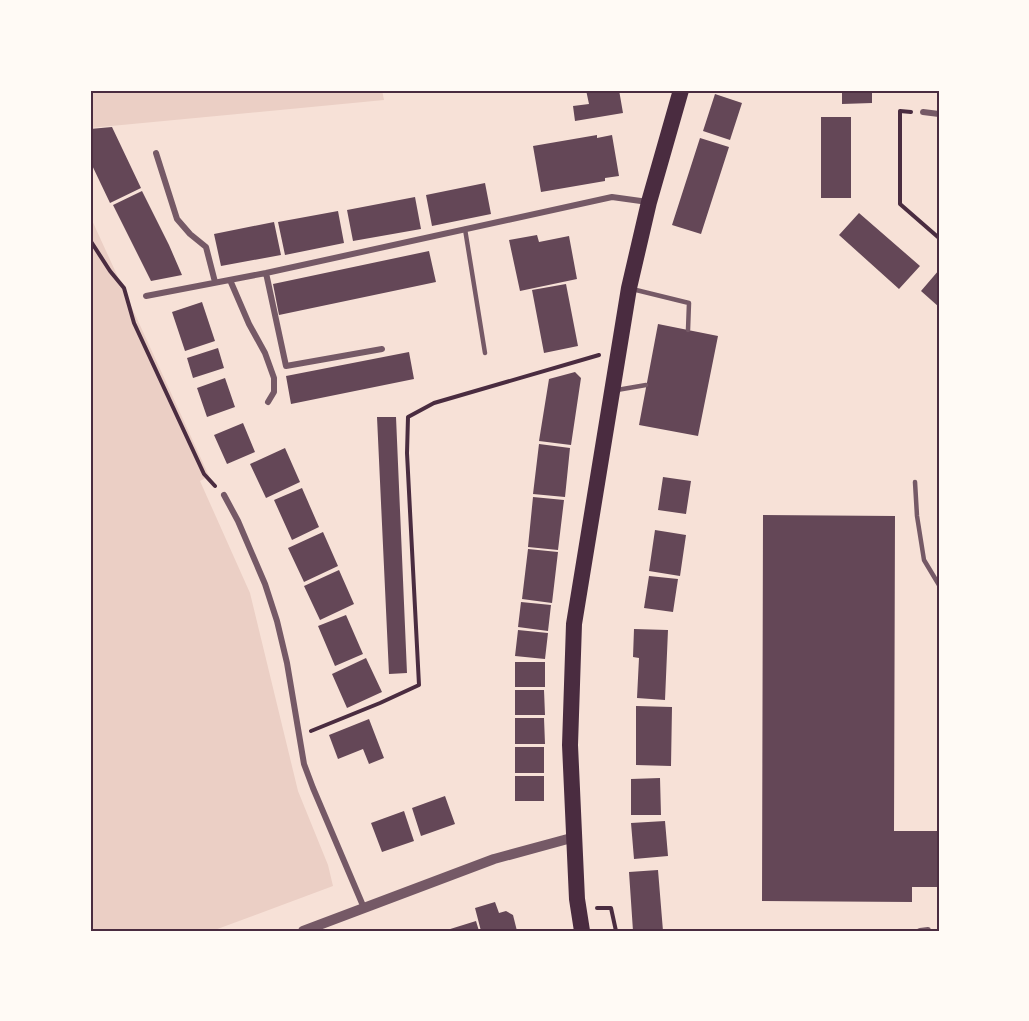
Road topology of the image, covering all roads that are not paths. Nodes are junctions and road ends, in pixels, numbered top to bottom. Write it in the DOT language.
graph roads {
  1 [pos="681,90"];
  2 [pos="923,112"];
  3 [pos="939,114"];
  4 [pos="156,153"];
  5 [pos="649,202"];
  6 [pos="465,229"];
  7 [pos="266,273"];
  8 [pos="230,280"];
  9 [pos="215,282"];
  10 [pos="629,288"];
  11 [pos="146,296"];
  12 [pos="688,330"];
  13 [pos="382,349"];
  14 [pos="485,353"];
  15 [pos="646,385"];
  16 [pos="613,391"];
  17 [pos="268,402"];
  18 [pos="915,482"];
  19 [pos="224,495"];
  20 [pos="939,585"];
  21 [pos="575,837"];
  22 [pos="364,908"];
  23 [pos="303,931"];
  24 [pos="582,931"];
  1 -- 5 [label="highway"];
  2 -- 3 [label="street"];
  4 -- 9 [label="street"];
  5 -- 6 [label="street"];
  5 -- 10 [label="highway"];
  6 -- 7 [label="street"];
  6 -- 14 [label="lane"];
  7 -- 8 [label="street"];
  7 -- 13 [label="street"];
  8 -- 9 [label="street"];
  8 -- 17 [label="street"];
  9 -- 11 [label="street"];
  10 -- 12 [label="lane"];
  10 -- 16 [label="highway"];
  15 -- 16 [label="lane"];
  16 -- 21 [label="highway"];
  18 -- 20 [label="lane"];
  19 -- 22 [label="street"];
  21 -- 22 [label="street"];
  21 -- 24 [label="highway"];
  22 -- 23 [label="street"];
}
